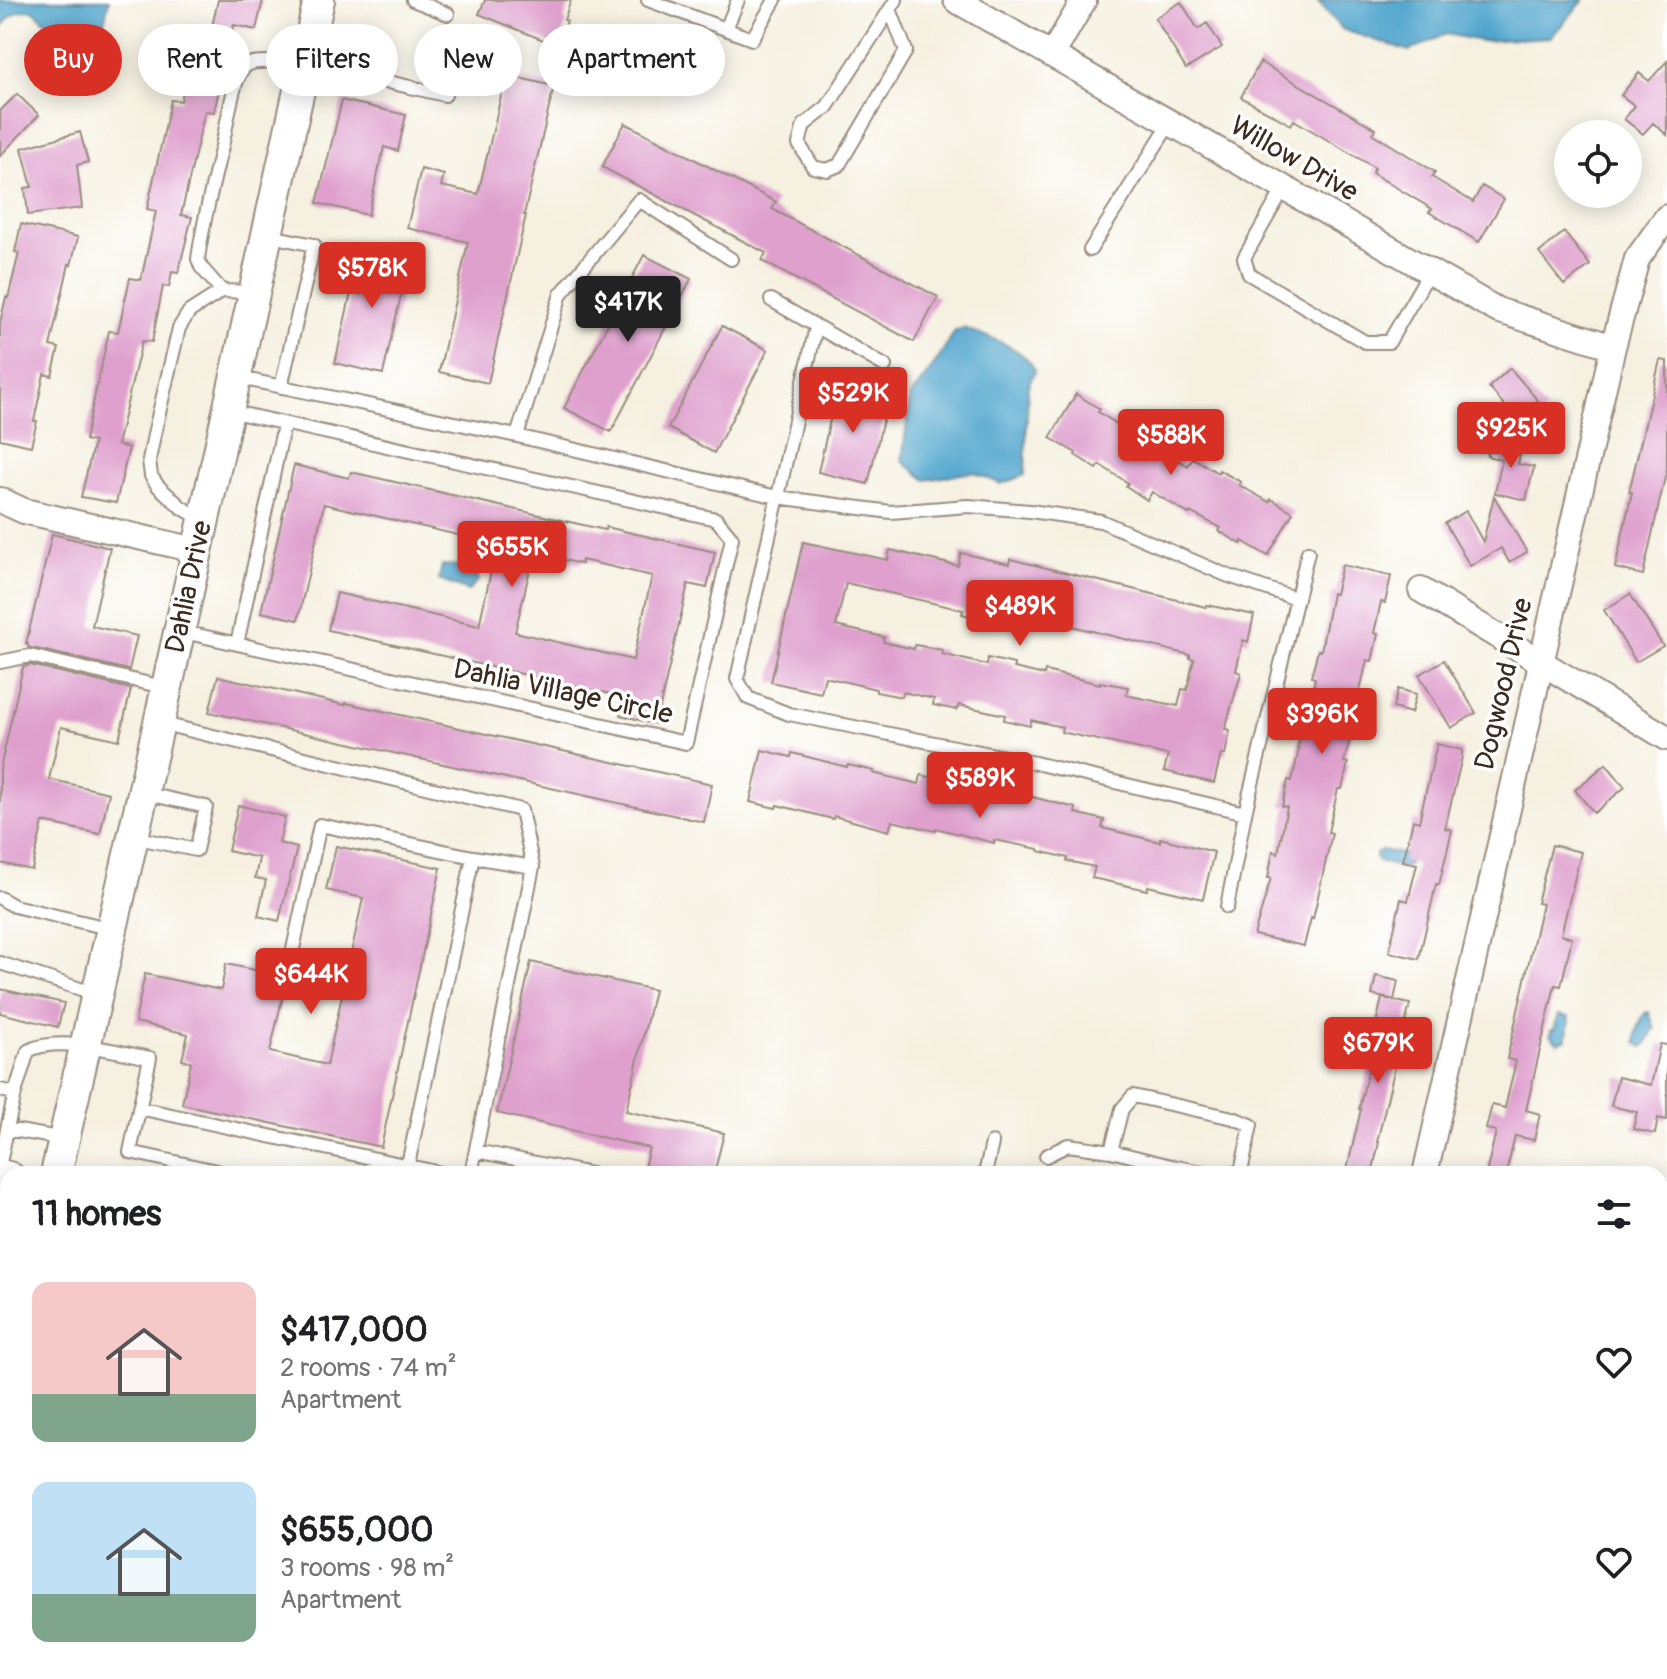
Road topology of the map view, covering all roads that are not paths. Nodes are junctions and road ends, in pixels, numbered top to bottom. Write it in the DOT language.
graph roads {
  1 [pos="319,0"];
  2 [pos="413,0"];
  3 [pos="648,0"];
  4 [pos="738,0"];
  5 [pos="775,0"];
  6 [pos="956,0"];
  7 [pos="1084,0"];
  8 [pos="893,4"];
  9 [pos="682,6"];
  10 [pos="448,14"];
  11 [pos="313,24"];
  12 [pos="726,29"];
  13 [pos="1052,55"];
  14 [pos="266,61"];
  15 [pos="297,96"];
  16 [pos="1170,123"];
  17 [pos="1284,188"];
  18 [pos="1667,217"];
  19 [pos="266,235"];
  20 [pos="1090,250"];
  21 [pos="731,259"];
  22 [pos="1430,271"];
  23 [pos="222,291"];
  24 [pos="254,292"];
  25 [pos="771,300"];
  26 [pos="816,327"];
  27 [pos="1613,347"];
  28 [pos="885,366"];
  29 [pos="235,377"];
  30 [pos="281,387"];
  31 [pos="227,411"];
  32 [pos="284,425"];
  33 [pos="517,436"];
  34 [pos="777,497"];
  35 [pos="0,500"];
  36 [pos="203,520"];
  37 [pos="196,550"];
  38 [pos="1308,552"];
  39 [pos="1421,590"];
  40 [pos="1297,599"];
  41 [pos="179,631"];
  42 [pos="237,644"];
  43 [pos="0,662"];
  44 [pos="1540,662"];
  45 [pos="167,688"];
  46 [pos="159,723"];
  47 [pos="1667,738"];
  48 [pos="143,793"];
  49 [pos="1245,813"];
  50 [pos="133,837"];
  51 [pos="473,857"];
  52 [pos="533,867"];
  53 [pos="0,898"];
  54 [pos="1227,907"];
  55 [pos="112,929"];
  56 [pos="293,949"];
  57 [pos="0,963"];
  58 [pos="97,995"];
  59 [pos="85,1045"];
  60 [pos="0,1090"];
  61 [pos="15,1093"];
  62 [pos="139,1108"];
  63 [pos="7,1129"];
  64 [pos="64,1139"];
  65 [pos="992,1143"];
  66 [pos="476,1151"];
  67 [pos="1111,1151"];
  68 [pos="1046,1156"];
  69 [pos="376,1159"];
  70 [pos="0,1163"];
  71 [pos="58,1166"];
  72 [pos="194,1166"];
  73 [pos="372,1166"];
  74 [pos="395,1166"];
  75 [pos="407,1166"];
  76 [pos="473,1166"];
  77 [pos="551,1166"];
  78 [pos="987,1166"];
  79 [pos="1171,1166"];
  80 [pos="1242,1166"];
  81 [pos="1427,1166"];
  1 -- 11 [label="street, Dahlia Drive"];
  2 -- 10 [label="lane"];
  3 -- 9 [label="lane"];
  4 -- 12 [label="lane"];
  5 -- 12 [label="lane"];
  6 -- 13 [label="street, Willow Drive"];
  7 -- 13 [label="street"];
  8 -- 8 [label="lane"];
  9 -- 12 [label="lane"];
  13 -- 16 [label="street, Willow Drive"];
  14 -- 23 [label="lane"];
  15 -- 19 [label="street, Dahlia Drive"];
  16 -- 17 [label="street, Willow Drive"];
  16 -- 20 [label="lane"];
  17 -- 22 [label="street, Willow Drive"];
  17 -- 22 [label="lane"];
  18 -- 27 [label="street, Dogwood Drive"];
  19 -- 24 [label="street, Dahlia Drive"];
  19 -- 30 [label="lane"];
  21 -- 33 [label="lane"];
  22 -- 27 [label="street, Willow Drive"];
  23 -- 24 [label="lane"];
  23 -- 36 [label="lane"];
  24 -- 29 [label="street, Dahlia Drive"];
  25 -- 26 [label="lane"];
  26 -- 28 [label="lane"];
  26 -- 34 [label="lane"];
  27 -- 44 [label="street, Dogwood Drive"];
  29 -- 30 [label="lane"];
  29 -- 31 [label="street, Dahlia Drive"];
  30 -- 33 [label="lane"];
  31 -- 32 [label="lane, Dahlia Village Circle"];
  31 -- 36 [label="street, Dahlia Drive"];
  32 -- 42 [label="lane"];
  32 -- 42 [label="lane, Dahlia Village Circle"];
  33 -- 34 [label="lane"];
  34 -- 40 [label="lane"];
  34 -- 49 [label="lane"];
  35 -- 37 [label="street"];
  36 -- 37 [label="street, Dahlia Drive"];
  37 -- 41 [label="street, Dahlia Drive"];
  38 -- 40 [label="lane"];
  39 -- 44 [label="street"];
  40 -- 49 [label="lane"];
  41 -- 42 [label="lane, Dahlia Village Circle"];
  41 -- 45 [label="street, Dahlia Drive"];
  43 -- 45 [label="lane"];
  44 -- 47 [label="street"];
  44 -- 81 [label="street, Dogwood Drive"];
  45 -- 46 [label="street, Dahlia Drive"];
  46 -- 48 [label="street, Dahlia Drive"];
  46 -- 52 [label="lane"];
  48 -- 50 [label="street, Dahlia Drive"];
  48 -- 50 [label="lane"];
  49 -- 54 [label="lane"];
  50 -- 55 [label="street, Dahlia Drive"];
  51 -- 52 [label="lane"];
  51 -- 56 [label="lane"];
  51 -- 75 [label="lane"];
  52 -- 66 [label="lane"];
  53 -- 55 [label="lane"];
  55 -- 58 [label="street, Dahlia Drive"];
  57 -- 58 [label="lane"];
  58 -- 59 [label="street, Dahlia Drive"];
  59 -- 61 [label="lane"];
  59 -- 62 [label="lane"];
  59 -- 64 [label="street, Dahlia Drive"];
  60 -- 61 [label="lane"];
  61 -- 63 [label="lane"];
  62 -- 69 [label="lane"];
  62 -- 72 [label="lane"];
  63 -- 64 [label="lane"];
  63 -- 70 [label="lane"];
  64 -- 71 [label="street, Dahlia Drive"];
  65 -- 78 [label="lane"];
  66 -- 76 [label="lane"];
  66 -- 77 [label="lane"];
  67 -- 68 [label="lane"];
  67 -- 79 [label="lane"];
  67 -- 80 [label="lane"];
  69 -- 73 [label="lane"];
  69 -- 74 [label="lane"];
}
